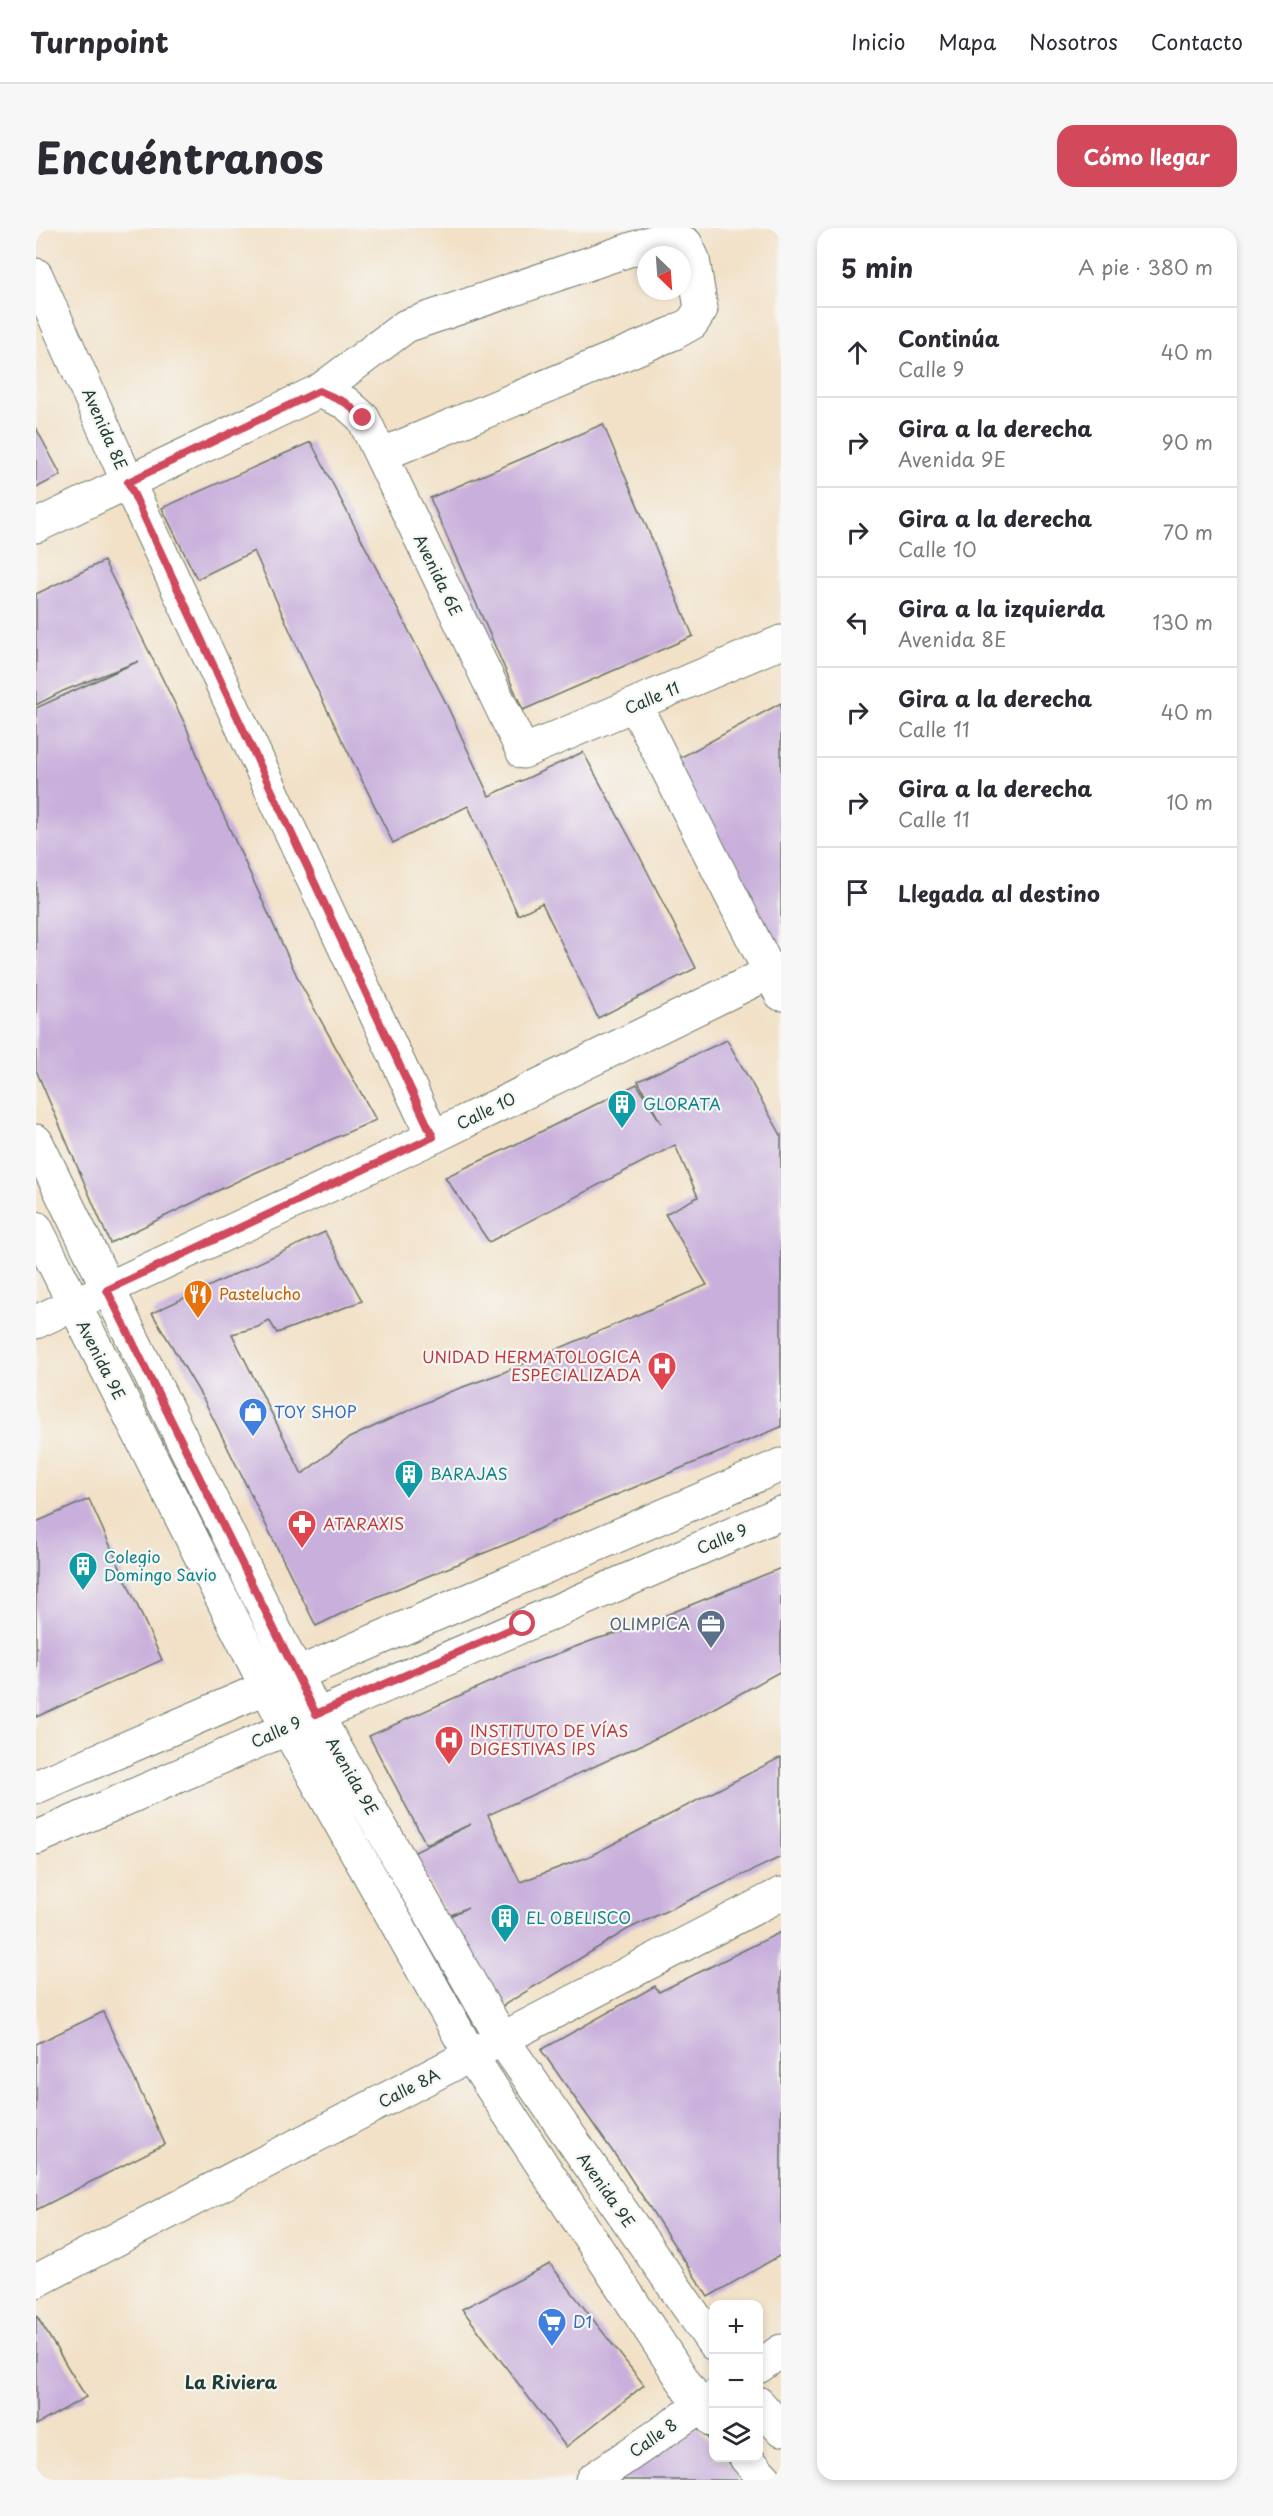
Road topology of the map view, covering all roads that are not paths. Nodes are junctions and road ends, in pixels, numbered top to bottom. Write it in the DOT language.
graph roads {
  1 [pos="36,275"];
  2 [pos="332,397"];
  3 [pos="381,455"];
  4 [pos="128,482"];
  5 [pos="36,526"];
  6 [pos="781,642"];
  7 [pos="635,705"];
  8 [pos="523,752"];
  9 [pos="776,983"];
  10 [pos="433,1137"];
  11 [pos="36,1141"];
  12 [pos="36,1228"];
  13 [pos="107,1290"];
  14 [pos="73,1305"];
  15 [pos="36,1322"];
  16 [pos="781,1465"];
  17 [pos="781,1513"];
  18 [pos="504,1584"];
  19 [pos="523,1624"];
  20 [pos="281,1679"];
  21 [pos="316,1714"];
  22 [pos="287,1728"];
  23 [pos="36,1786"];
  24 [pos="36,1838"];
  25 [pos="781,1894"];
  26 [pos="502,2039"];
  27 [pos="471,2056"];
  28 [pos="36,2281"];
  29 [pos="709,2337"];
  30 [pos="781,2351"];
  31 [pos="763,2364"];
  32 [pos="709,2408"];
  33 [pos="763,2408"];
  34 [pos="781,2429"];
  35 [pos="750,2462"];
  36 [pos="592,2480"];
  37 [pos="766,2480"];
  1 -- 4 [label="street, Avenida 8E"];
  2 -- 3 [label="street, Avenida 6E"];
  2 -- 3 [label="street"];
  2 -- 4 [label="street"];
  3 -- 8 [label="street, Avenida 6E"];
  4 -- 5 [label="street"];
  4 -- 10 [label="street, Avenida 8E"];
  6 -- 7 [label="street, Calle 11"];
  7 -- 8 [label="street, Calle 11"];
  7 -- 9 [label="street"];
  9 -- 10 [label="street, Calle 10"];
  10 -- 13 [label="street, Calle 10"];
  11 -- 13 [label="street, Avenida 9E"];
  12 -- 14 [label="street, Avenida 9E"];
  13 -- 14 [label="street, Calle 10"];
  13 -- 20 [label="street, Avenida 9E"];
  14 -- 15 [label="street, Calle 10"];
  14 -- 20 [label="street, Avenida 9E"];
  16 -- 18 [label="street"];
  17 -- 19 [label="street, Calle 9"];
  18 -- 19 [label="street"];
  18 -- 20 [label="street"];
  19 -- 21 [label="street, Calle 9"];
  20 -- 21 [label="street, Avenida 9E"];
  20 -- 22 [label="street, Avenida 9E"];
  20 -- 23 [label="street"];
  21 -- 22 [label="street, Calle 9"];
  21 -- 26 [label="street, Avenida 9E"];
  22 -- 24 [label="street, Calle 9"];
  22 -- 27 [label="street, Avenida 9E"];
  25 -- 26 [label="street, Calle 8A"];
  26 -- 27 [label="street, Calle 8A"];
  26 -- 29 [label="street, Avenida 9E"];
  27 -- 28 [label="street, Calle 8A"];
  27 -- 32 [label="street, Avenida 9E"];
  30 -- 31 [label="street"];
  32 -- 36 [label="street, Calle 8"];
  33 -- 34 [label="street"];
  35 -- 37 [label="street"];
}
